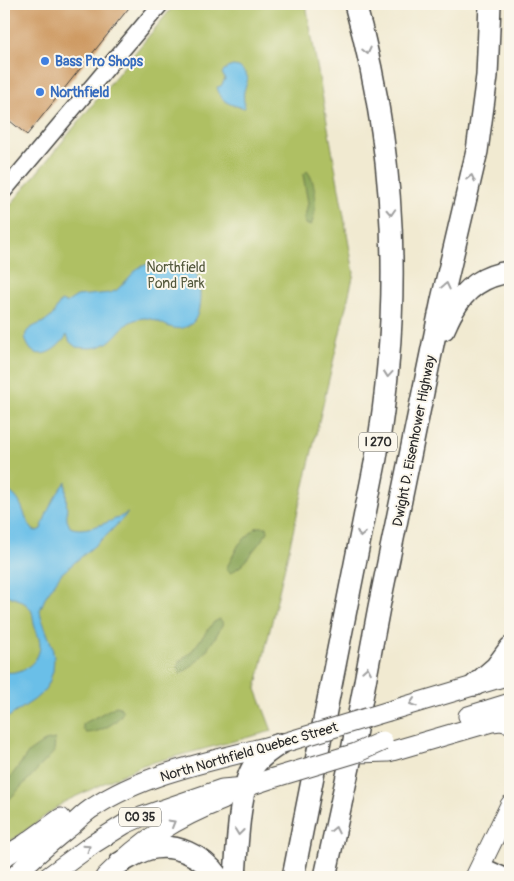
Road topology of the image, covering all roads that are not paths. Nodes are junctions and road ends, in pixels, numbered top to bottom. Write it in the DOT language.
graph roads {
  1 [pos="161,4"];
  2 [pos="355,4"];
  3 [pos="490,4"];
  4 [pos="4,191"];
  5 [pos="510,272"];
  6 [pos="432,351"];
  7 [pos="510,648"];
  8 [pos="510,675"];
  9 [pos="475,685"];
  10 [pos="510,703"];
  11 [pos="510,723"];
  12 [pos="280,744"];
  13 [pos="382,747"];
  14 [pos="246,787"];
  15 [pos="510,805"];
  16 [pos="93,807"];
  17 [pos="4,857"];
  18 [pos="112,870"];
  19 [pos="478,871"];
  20 [pos="14,877"];
  21 [pos="48,877"];
  22 [pos="218,877"];
  23 [pos="235,877"];
  24 [pos="293,877"];
  25 [pos="325,877"];
  26 [pos="507,877"];
  1 -- 4 [label="street"];
  2 -- 24 [label="highway, I 270, one-way"];
  6 -- 3 [label="highway, Dwight D. Eisenhower Highway / I 270, one-way"];
  5 -- 6 [label="highway"];
  25 -- 6 [label="highway, Dwight D. Eisenhower Highway / I 270, one-way"];
  7 -- 9 [label="highway"];
  8 -- 9 [label="main road, North Northfield Quebec Street / CO 35"];
  9 -- 12 [label="main road, North Northfield Quebec Street / CO 35, one-way, bridge"];
  10 -- 13 [label="main road, North Northfield Quebec Street / CO 35"];
  11 -- 13 [label="main road"];
  12 -- 14 [label="highway"];
  12 -- 16 [label="main road, North Northfield Quebec Street / CO 35"];
  13 -- 14 [label="main road, North Northfield Quebec Street / CO 35, bridge"];
  18 -- 14 [label="main road, one-way"];
  21 -- 14 [label="main road, North Northfield Quebec Street / CO 35, one-way"];
  14 -- 23 [label="highway, one-way"];
  15 -- 19 [label="main road"];
  16 -- 17 [label="main road"];
  16 -- 20 [label="main road, North Northfield Quebec Street / CO 35"];
  18 -- 22 [label="highway"];
  19 -- 26 [label="street"];
}
